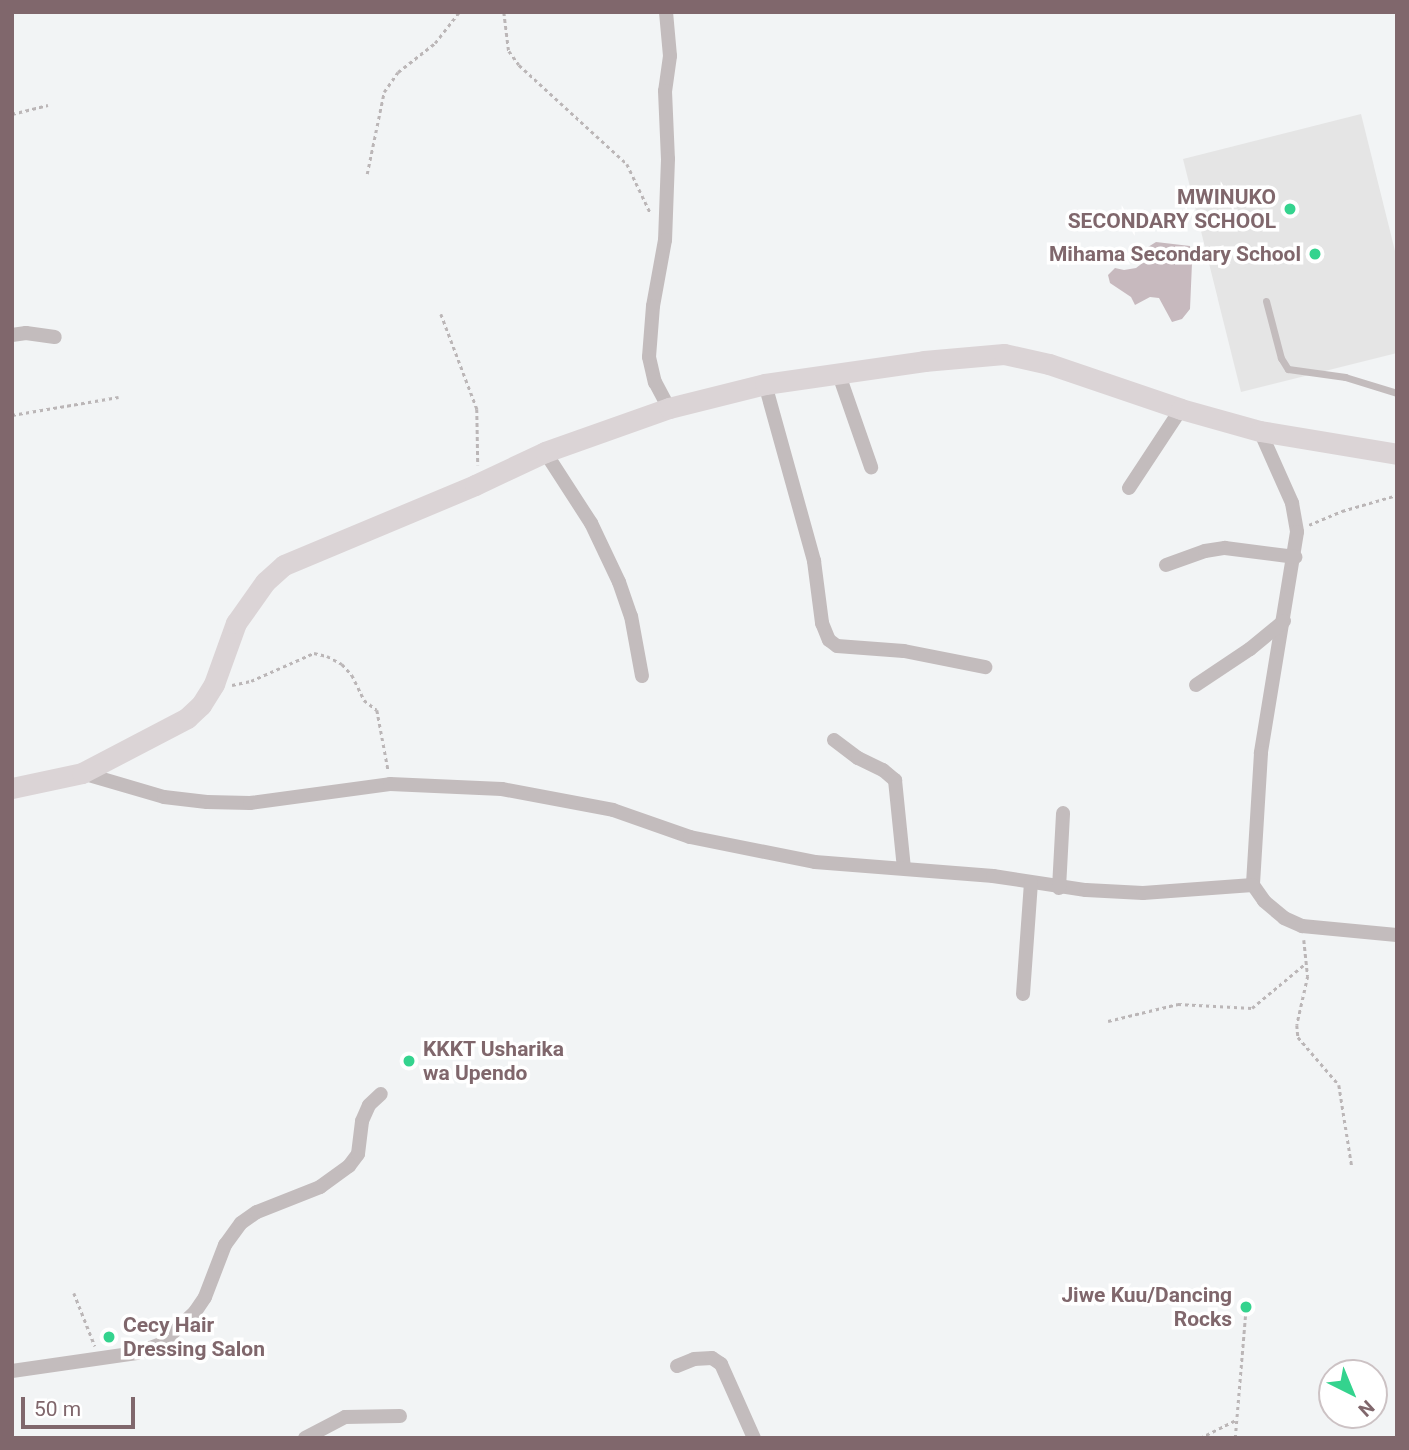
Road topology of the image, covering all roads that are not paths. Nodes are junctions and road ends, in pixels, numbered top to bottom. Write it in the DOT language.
graph roads {
  1 [pos="666,12"];
  2 [pos="1266,300"];
  3 [pos="12,335"];
  4 [pos="55,337"];
  5 [pos="838,372"];
  6 [pos="765,384"];
  7 [pos="1397,393"];
  8 [pos="669,408"];
  9 [pos="1181,409"];
  10 [pos="1260,431"];
  11 [pos="545,452"];
  12 [pos="1395,452"];
  13 [pos="871,467"];
  14 [pos="1129,488"];
  15 [pos="1295,557"];
  16 [pos="1166,565"];
  17 [pos="1284,621"];
  18 [pos="985,667"];
  19 [pos="642,676"];
  20 [pos="1196,685"];
  21 [pos="834,740"];
  22 [pos="82,773"];
  23 [pos="12,788"];
  24 [pos="1063,813"];
  25 [pos="904,868"];
  26 [pos="1031,883"];
  27 [pos="1253,885"];
  28 [pos="1059,888"];
  29 [pos="1397,935"];
  30 [pos="1023,994"];
  31 [pos="382,1094"];
  32 [pos="677,1366"];
  33 [pos="12,1371"];
  34 [pos="400,1416"];
  35 [pos="304,1438"];
  36 [pos="754,1438"];
  1 -- 8 [label="street"];
  2 -- 7 [label="lane"];
  3 -- 4 [label="street"];
  5 -- 6 [label="street"];
  5 -- 9 [label="street"];
  5 -- 13 [label="street"];
  6 -- 8 [label="street"];
  6 -- 18 [label="street"];
  8 -- 11 [label="street"];
  9 -- 10 [label="street"];
  9 -- 14 [label="street"];
  10 -- 12 [label="street"];
  10 -- 15 [label="street"];
  11 -- 19 [label="street"];
  11 -- 22 [label="street"];
  15 -- 16 [label="street"];
  15 -- 17 [label="street"];
  17 -- 20 [label="street"];
  17 -- 27 [label="street"];
  21 -- 25 [label="street"];
  22 -- 23 [label="street"];
  22 -- 25 [label="street"];
  24 -- 28 [label="street"];
  25 -- 26 [label="street"];
  26 -- 28 [label="street"];
  26 -- 30 [label="street"];
  27 -- 28 [label="street"];
  27 -- 29 [label="street"];
  31 -- 33 [label="street"];
  32 -- 36 [label="street"];
  34 -- 35 [label="street"];
}
